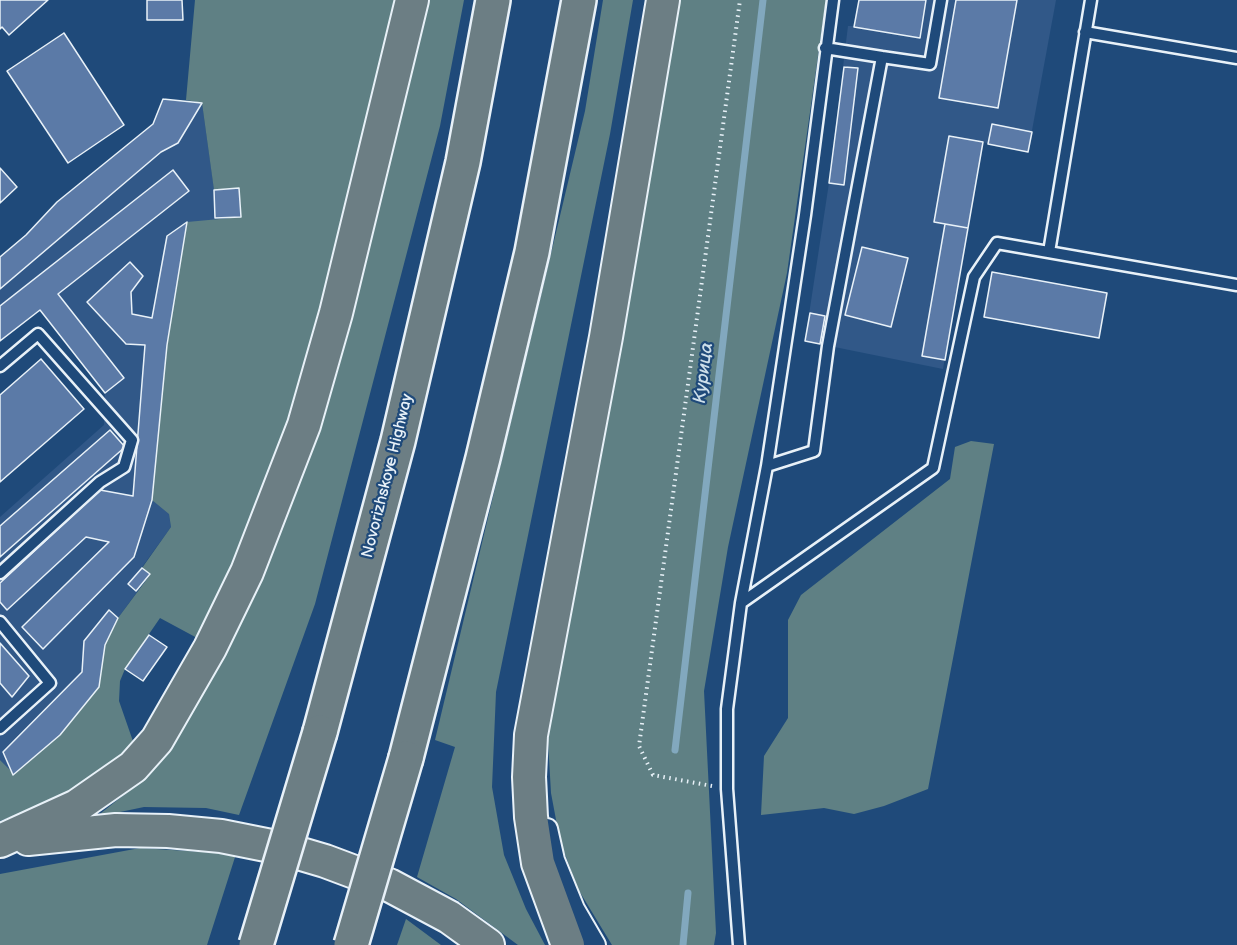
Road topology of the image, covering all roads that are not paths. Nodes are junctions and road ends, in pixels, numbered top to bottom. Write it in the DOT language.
graph roads {
  1 [pos="412,0"];
  2 [pos="493,0"];
  3 [pos="579,0"];
  4 [pos="663,0"];
  5 [pos="832,0"];
  6 [pos="941,0"];
  7 [pos="1091,0"];
  8 [pos="1085,32"];
  9 [pos="825,48"];
  10 [pos="882,57"];
  11 [pos="1237,58"];
  12 [pos="1049,252"];
  13 [pos="1237,285"];
  14 [pos="0,366"];
  15 [pos="767,466"];
  16 [pos="0,573"];
  17 [pos="741,603"];
  18 [pos="0,622"];
  19 [pos="0,728"];
  20 [pos="531,735"];
  21 [pos="0,842"];
  22 [pos="256,945"];
  23 [pos="351,945"];
  24 [pos="488,945"];
  25 [pos="568,945"];
  26 [pos="595,945"];
  27 [pos="739,945"];
  1 -- 21 [label="main road"];
  2 -- 22 [label="highway, Novorizhskoye Highway, bridge"];
  3 -- 23 [label="highway, bridge"];
  4 -- 20 [label="main road"];
  5 -- 9 [label="lane"];
  6 -- 10 [label="lane"];
  7 -- 8 [label="lane"];
  8 -- 11 [label="lane"];
  8 -- 12 [label="lane"];
  9 -- 10 [label="lane"];
  9 -- 15 [label="lane"];
  10 -- 15 [label="lane"];
  12 -- 13 [label="lane"];
  12 -- 17 [label="lane"];
  14 -- 16 [label="lane"];
  15 -- 17 [label="lane"];
  17 -- 27 [label="lane"];
  18 -- 19 [label="lane"];
  20 -- 25 [label="main road"];
  20 -- 26 [label="street"];
  21 -- 24 [label="main road"];
}
